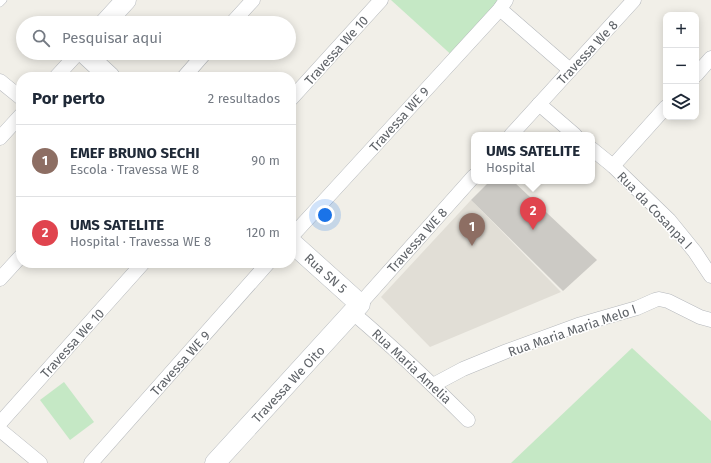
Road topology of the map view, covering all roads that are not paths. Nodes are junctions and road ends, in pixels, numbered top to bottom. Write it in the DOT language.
graph roads {
  1 [pos="3,0"];
  2 [pos="126,0"];
  3 [pos="253,0"];
  4 [pos="381,0"];
  5 [pos="634,0"];
  6 [pos="0,3"];
  7 [pos="502,3"];
  8 [pos="111,16"];
  9 [pos="238,16"];
  10 [pos="711,58"];
  11 [pos="72,60"];
  12 [pos="92,60"];
  13 [pos="199,60"];
  14 [pos="570,70"];
  15 [pos="61,72"];
  16 [pos="105,72"];
  17 [pos="188,72"];
  18 [pos="699,72"];
  19 [pos="0,81"];
  20 [pos="16,94"];
  21 [pos="296,94"];
  22 [pos="539,104"];
  23 [pos="663,110"];
  24 [pos="16,120"];
  25 [pos="513,132"];
  26 [pos="572,132"];
  27 [pos="0,138"];
  28 [pos="595,152"];
  29 [pos="612,166"];
  30 [pos="471,179"];
  31 [pos="296,231"];
  32 [pos="296,247"];
  33 [pos="16,261"];
  34 [pos="139,268"];
  35 [pos="264,268"];
  36 [pos="711,276"];
  37 [pos="0,279"];
  38 [pos="357,308"];
  39 [pos="711,320"];
  40 [pos="433,385"];
  41 [pos="468,420"];
  42 [pos="0,423"];
  43 [pos="0,430"];
  44 [pos="40,463"];
  45 [pos="91,463"];
  46 [pos="215,463"];
  1 -- 6 [label="lane"];
  2 -- 8 [label="main road"];
  3 -- 9 [label="street"];
  4 -- 21 [label="street, Travessa We 10"];
  5 -- 14 [label="street, Travessa We 8"];
  7 -- 14 [label="street"];
  7 -- 31 [label="street, Travessa WE 9"];
  10 -- 18 [label="street"];
  11 -- 15 [label="street"];
  12 -- 16 [label="main road"];
  13 -- 17 [label="street"];
  14 -- 22 [label="street, Travessa We 8"];
  19 -- 20 [label="street"];
  22 -- 25 [label="street"];
  22 -- 26 [label="street"];
  23 -- 29 [label="street"];
  24 -- 27 [label="street"];
  28 -- 29 [label="street, Rua da Cosanpa I"];
  29 -- 36 [label="street, Rua da Cosanpa I"];
  30 -- 38 [label="street, Travessa WE 8"];
  32 -- 38 [label="main road, Rua SN 5"];
  33 -- 37 [label="street"];
  34 -- 42 [label="street, Travessa We 10"];
  35 -- 45 [label="street, Travessa WE 9"];
  38 -- 40 [label="street, Rua Maria Amelia"];
  38 -- 46 [label="main road, Travessa We Oito"];
  39 -- 40 [label="street, Rua Maria Maria Melo I"];
  40 -- 41 [label="street, Rua Maria Amelia"];
  43 -- 44 [label="street"];
}
